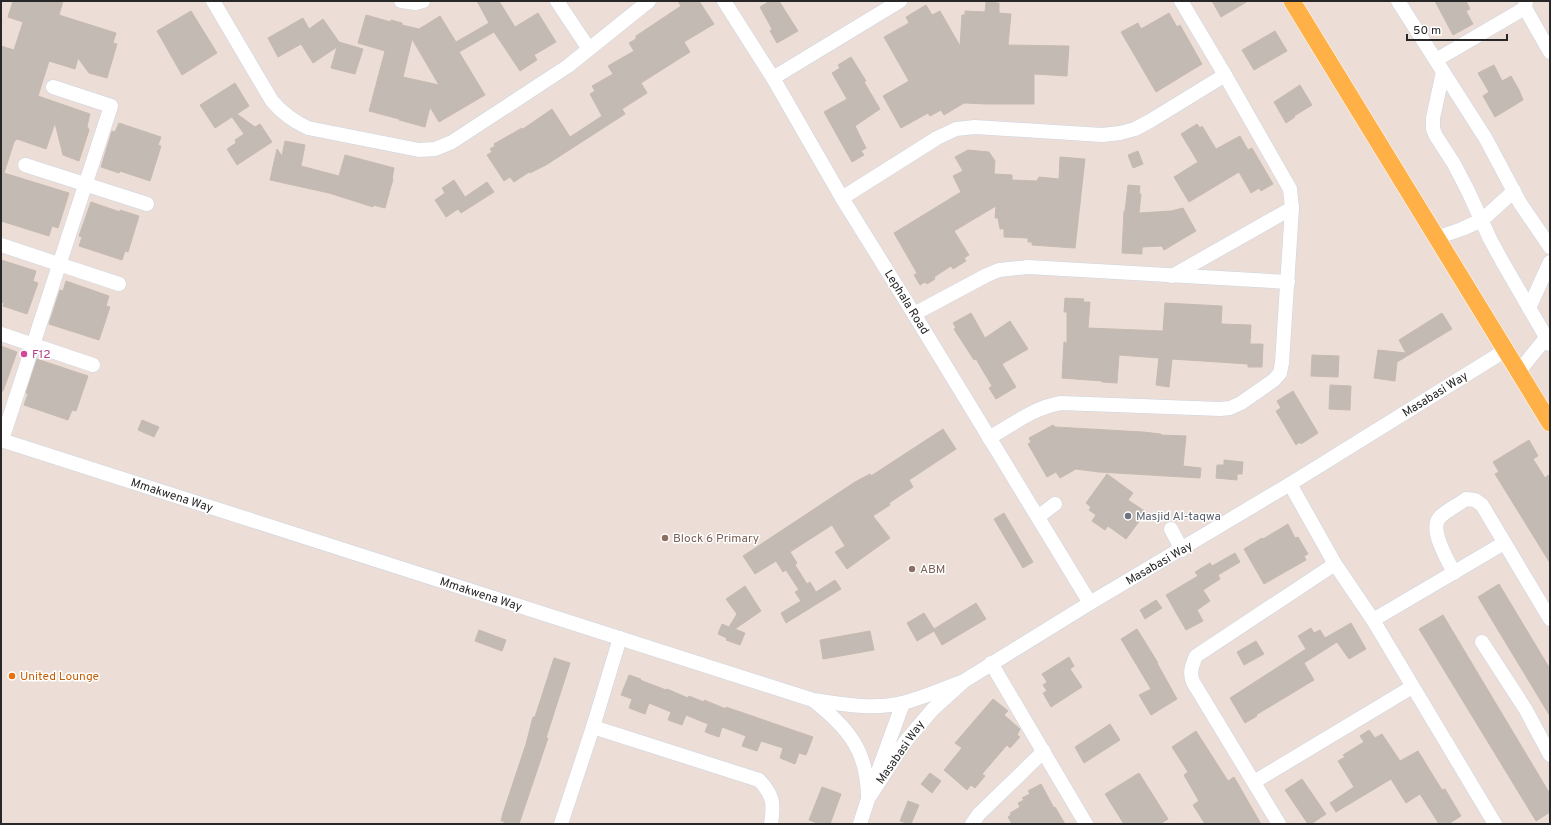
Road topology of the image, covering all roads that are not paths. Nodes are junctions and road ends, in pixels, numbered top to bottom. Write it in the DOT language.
graph roads {
  1 [pos="213,1"];
  2 [pos="401,1"];
  3 [pos="423,1"];
  4 [pos="557,1"];
  5 [pos="649,1"];
  6 [pos="724,1"];
  7 [pos="900,1"];
  8 [pos="1181,1"];
  9 [pos="1292,1"];
  10 [pos="1398,1"];
  11 [pos="1526,5"];
  12 [pos="589,49"];
  13 [pos="1550,52"];
  14 [pos="1439,66"];
  15 [pos="1225,75"];
  16 [pos="772,78"];
  17 [pos="53,87"];
  18 [pos="25,165"];
  19 [pos="86,185"];
  20 [pos="1514,191"];
  21 [pos="842,198"];
  22 [pos="147,204"];
  23 [pos="1292,208"];
  24 [pos="1482,220"];
  25 [pos="1436,238"];
  26 [pos="1,245"];
  27 [pos="1550,247"];
  28 [pos="1550,262"];
  29 [pos="60,264"];
  30 [pos="1171,276"];
  31 [pos="1288,282"];
  32 [pos="119,284"];
  33 [pos="1529,308"];
  34 [pos="914,314"];
  35 [pos="1,334"];
  36 [pos="1548,341"];
  37 [pos="33,344"];
  38 [pos="1506,350"];
  39 [pos="92,364"];
  40 [pos="1519,371"];
  41 [pos="1550,422"];
  42 [pos="989,438"];
  43 [pos="2,440"];
  44 [pos="1290,484"];
  45 [pos="1056,504"];
  46 [pos="1038,516"];
  47 [pos="1171,529"];
  48 [pos="1504,543"];
  49 [pos="1182,550"];
  50 [pos="1335,564"];
  51 [pos="1454,573"];
  52 [pos="1090,603"];
  53 [pos="1550,619"];
  54 [pos="1373,620"];
  55 [pos="620,638"];
  56 [pos="1482,642"];
  57 [pos="991,664"];
  58 [pos="964,681"];
  59 [pos="1412,687"];
  60 [pos="813,700"];
  61 [pos="903,703"];
  62 [pos="593,727"];
  63 [pos="1044,751"];
  64 [pos="1550,755"];
  65 [pos="1254,782"];
  66 [pos="868,800"];
  67 [pos="561,824"];
  68 [pos="771,824"];
  69 [pos="860,824"];
  70 [pos="972,824"];
  71 [pos="1086,824"];
  72 [pos="1279,824"];
  73 [pos="1495,824"];
  1 -- 12 [label="street"];
  2 -- 3 [label="street"];
  4 -- 12 [label="street"];
  5 -- 12 [label="street"];
  6 -- 16 [label="street, Lephala Road"];
  7 -- 16 [label="street"];
  8 -- 15 [label="street"];
  9 -- 25 [label="main road"];
  10 -- 14 [label="street"];
  11 -- 13 [label="street"];
  11 -- 14 [label="street"];
  14 -- 20 [label="street"];
  14 -- 24 [label="street"];
  15 -- 21 [label="street"];
  15 -- 23 [label="street"];
  16 -- 21 [label="street, Lephala Road"];
  17 -- 19 [label="street"];
  18 -- 19 [label="street"];
  19 -- 22 [label="street"];
  19 -- 29 [label="street"];
  20 -- 24 [label="street"];
  20 -- 27 [label="street"];
  21 -- 34 [label="street, Lephala Road"];
  23 -- 30 [label="street"];
  23 -- 31 [label="street"];
  24 -- 25 [label="street"];
  24 -- 33 [label="street"];
  25 -- 38 [label="main road"];
  26 -- 29 [label="street"];
  28 -- 33 [label="street"];
  29 -- 32 [label="street"];
  29 -- 37 [label="street"];
  30 -- 31 [label="street"];
  30 -- 34 [label="street"];
  31 -- 42 [label="street"];
  33 -- 36 [label="street"];
  34 -- 42 [label="street, Lephala Road"];
  35 -- 37 [label="street"];
  36 -- 40 [label="street"];
  37 -- 39 [label="street"];
  37 -- 43 [label="street"];
  38 -- 40 [label="main road"];
  38 -- 44 [label="street, Masabasi Way"];
  40 -- 41 [label="main road"];
  42 -- 46 [label="street, Lephala Road"];
  43 -- 55 [label="street, Mmakwena Way"];
  44 -- 49 [label="street, Masabasi Way"];
  44 -- 50 [label="street"];
  45 -- 46 [label="street"];
  46 -- 52 [label="street, Lephala Road"];
  47 -- 49 [label="street"];
  48 -- 51 [label="street"];
  48 -- 51 [label="street"];
  48 -- 53 [label="street"];
  49 -- 52 [label="street, Masabasi Way"];
  50 -- 54 [label="street"];
  50 -- 65 [label="street"];
  51 -- 54 [label="street"];
  52 -- 57 [label="street, Masabasi Way"];
  54 -- 59 [label="street"];
  55 -- 60 [label="street, Mmakwena Way"];
  55 -- 62 [label="street"];
  56 -- 64 [label="street"];
  57 -- 58 [label="street, Masabasi Way"];
  57 -- 63 [label="street"];
  58 -- 61 [label="street, Mmakwena Way"];
  58 -- 66 [label="street, Masabasi Way"];
  59 -- 65 [label="street"];
  59 -- 73 [label="street"];
  60 -- 61 [label="street, Mmakwena Way"];
  60 -- 66 [label="street"];
  61 -- 66 [label="street"];
  62 -- 67 [label="street"];
  62 -- 68 [label="street"];
  63 -- 70 [label="street"];
  63 -- 71 [label="street"];
  65 -- 72 [label="street"];
  66 -- 69 [label="street, Masabasi Way"];
}
